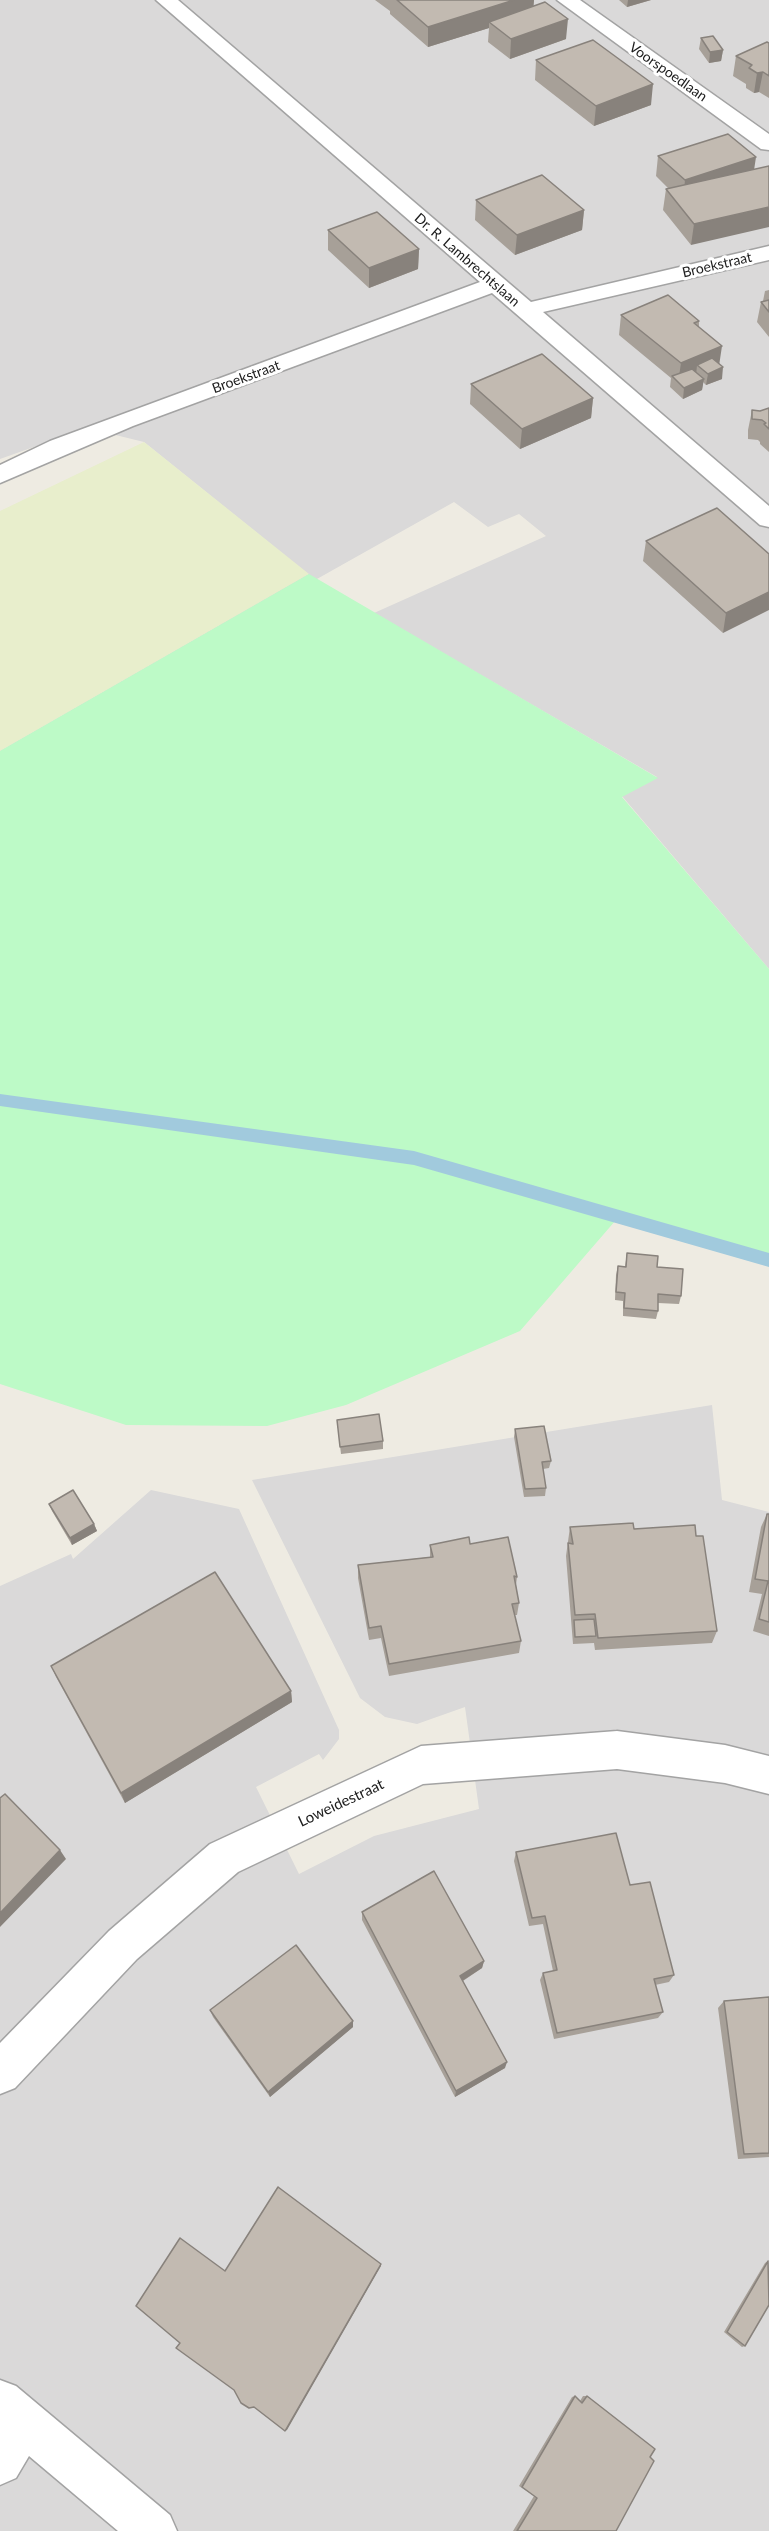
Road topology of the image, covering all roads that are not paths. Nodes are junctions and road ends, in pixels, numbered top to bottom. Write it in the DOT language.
graph roads {
  1 [pos="166,0"];
  2 [pos="567,0"];
  3 [pos="769,144"];
  4 [pos="769,253"];
  5 [pos="495,285"];
  6 [pos="524,310"];
  7 [pos="0,476"];
  8 [pos="769,519"];
  9 [pos="769,1775"];
  10 [pos="0,2073"];
  11 [pos="12,2412"];
  12 [pos="0,2462"];
  13 [pos="154,2531"];
  1 -- 5 [label="street, Dr. R. Lambrechtslaan"];
  2 -- 3 [label="street, Voorspoedlaan"];
  4 -- 6 [label="street, Broekstraat"];
  5 -- 6 [label="street, Dr. R. Lambrechtslaan"];
  5 -- 7 [label="street, Broekstraat"];
  6 -- 8 [label="street, Dr. R. Lambrechtslaan"];
  9 -- 10 [label="street, Loweidestraat"];
  11 -- 12 [label="street"];
  11 -- 13 [label="street"];
}
